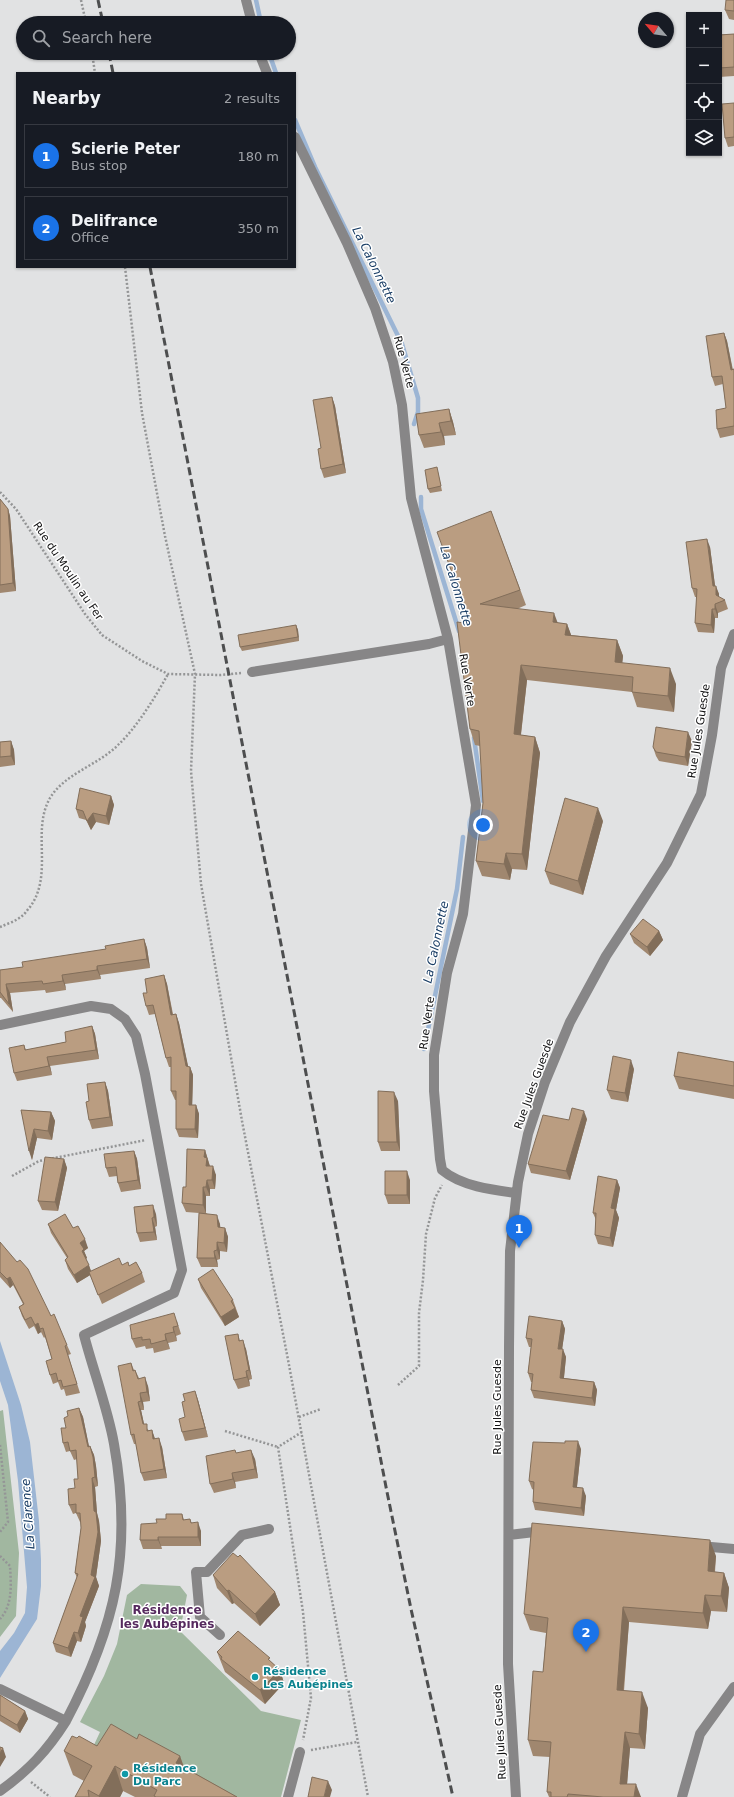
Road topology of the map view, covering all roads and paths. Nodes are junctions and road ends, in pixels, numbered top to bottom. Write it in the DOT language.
graph roads {
  1 [pos="81,0"];
  2 [pos="246,0"];
  3 [pos="84,16"];
  4 [pos="250,16"];
  5 [pos="93,60"];
  6 [pos="262,60"];
  7 [pos="95,72"];
  8 [pos="267,72"];
  9 [pos="296,140"];
  10 [pos="125,268"];
  11 [pos="0,492"];
  12 [pos="734,634"];
  13 [pos="448,639"];
  14 [pos="252,672"];
  15 [pos="237,673"];
  16 [pos="168,674"];
  17 [pos="195,674"];
  18 [pos="0,927"];
  19 [pos="0,1025"];
  20 [pos="156,1138"];
  21 [pos="448,1174"];
  22 [pos="12,1176"];
  23 [pos="516,1193"];
  24 [pos="398,1385"];
  25 [pos="321,1409"];
  26 [pos="299,1417"];
  27 [pos="225,1431"];
  28 [pos="302,1432"];
  29 [pos="0,1445"];
  30 [pos="278,1447"];
  31 [pos="269,1529"];
  32 [pos="0,1532"];
  33 [pos="552,1532"];
  34 [pos="509,1535"];
  35 [pos="687,1545"];
  36 [pos="734,1549"];
  37 [pos="0,1556"];
  38 [pos="0,1619"];
  39 [pos="220,1635"];
  40 [pos="734,1687"];
  41 [pos="0,1689"];
  42 [pos="66,1721"];
  43 [pos="358,1742"];
  44 [pos="300,1752"];
  45 [pos="22,1774"];
  46 [pos="0,1791"];
  47 [pos="50,1797"];
  48 [pos="288,1797"];
  49 [pos="368,1797"];
  50 [pos="516,1797"];
  51 [pos="682,1797"];
  1 -- 3 [label="path"];
  2 -- 4 [label="street"];
  5 -- 7 [label="path"];
  6 -- 8 [label="street"];
  9 -- 13 [label="street, Rue Verte"];
  10 -- 17 [label="path"];
  11 -- 16 [label="path, Rue du Moulin au Fer"];
  12 -- 23 [label="street, Rue Jules Guesde"];
  13 -- 14 [label="street"];
  13 -- 21 [label="street, Rue Verte"];
  15 -- 17 [label="path, Rue du Moulin au Fer"];
  16 -- 17 [label="path, Rue du Moulin au Fer"];
  16 -- 18 [label="path"];
  17 -- 26 [label="path"];
  19 -- 20 [label="street"];
  20 -- 22 [label="path"];
  20 -- 42 [label="street"];
  21 -- 23 [label="street"];
  21 -- 24 [label="path"];
  23 -- 34 [label="street, Rue Jules Guesde"];
  25 -- 26 [label="path"];
  26 -- 28 [label="path"];
  27 -- 30 [label="path"];
  28 -- 30 [label="path"];
  28 -- 43 [label="path"];
  29 -- 32 [label="path"];
  30 -- 44 [label="path"];
  31 -- 39 [label="street"];
  33 -- 34 [label="street"];
  34 -- 50 [label="street, Rue Jules Guesde"];
  35 -- 36 [label="street"];
  37 -- 38 [label="path"];
  40 -- 51 [label="street"];
  41 -- 42 [label="street"];
  42 -- 45 [label="street"];
  43 -- 44 [label="path"];
  43 -- 49 [label="path"];
  44 -- 48 [label="street"];
  45 -- 46 [label="street"];
  45 -- 47 [label="path"];
}
